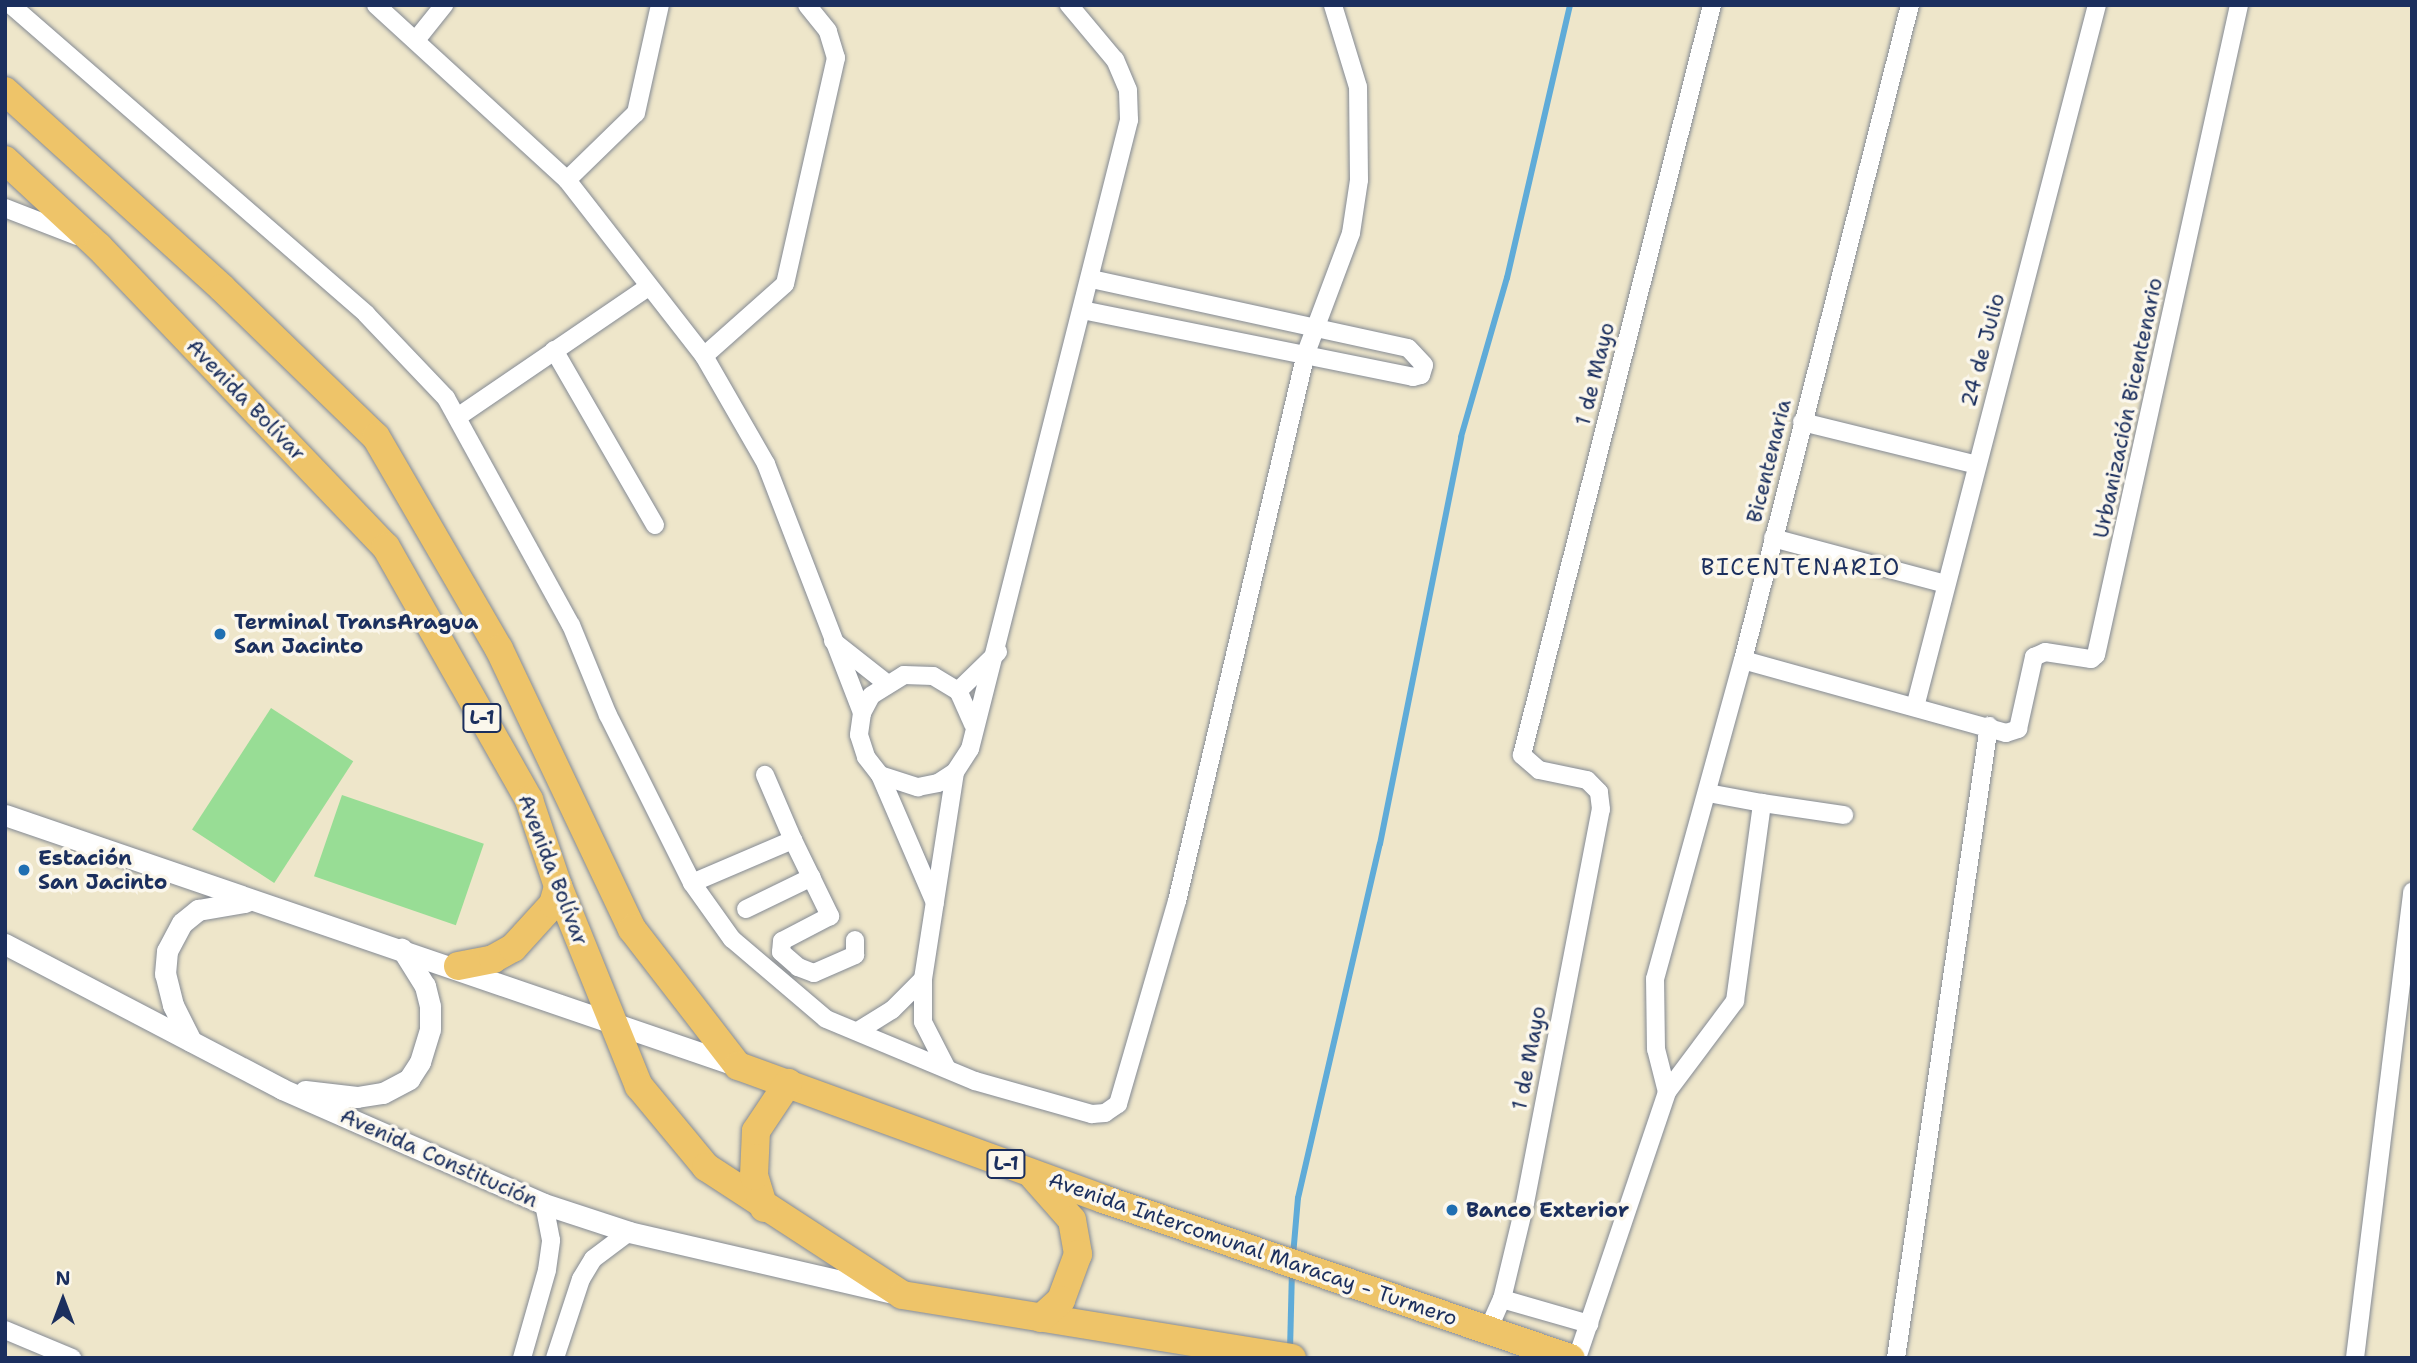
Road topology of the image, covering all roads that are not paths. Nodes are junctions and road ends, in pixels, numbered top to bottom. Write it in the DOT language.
graph roads {
  1 [pos="11,5"];
  2 [pos="376,5"];
  3 [pos="444,5"];
  4 [pos="660,5"];
  5 [pos="807,5"];
  6 [pos="1069,5"];
  7 [pos="1333,5"];
  8 [pos="1712,5"];
  9 [pos="1910,5"];
  10 [pos="2097,5"];
  11 [pos="2239,5"];
  12 [pos="416,40"];
  13 [pos="5,91"];
  14 [pos="5,160"];
  15 [pos="568,180"];
  16 [pos="5,208"];
  17 [pos="99,247"];
  18 [pos="1091,279"];
  19 [pos="648,287"];
  20 [pos="1082,310"];
  21 [pos="1314,327"];
  22 [pos="554,350"];
  23 [pos="1306,353"];
  24 [pos="704,356"];
  25 [pos="459,416"];
  26 [pos="1802,422"];
  27 [pos="1977,464"];
  28 [pos="655,525"];
  29 [pos="1773,538"];
  30 [pos="1947,584"];
  31 [pos="830,639"];
  32 [pos="998,652"];
  33 [pos="1743,660"];
  34 [pos="885,682"];
  35 [pos="958,691"];
  36 [pos="1915,707"];
  37 [pos="862,713"];
  38 [pos="973,724"];
  39 [pos="1989,726"];
  40 [pos="955,772"];
  41 [pos="765,775"];
  42 [pos="880,775"];
  43 [pos="1708,793"];
  44 [pos="1762,803"];
  45 [pos="5,815"];
  46 [pos="1844,815"];
  47 [pos="793,840"];
  48 [pos="812,877"];
  49 [pos="692,883"];
  50 [pos="558,886"];
  51 [pos="2412,891"];
  52 [pos="258,901"];
  53 [pos="936,902"];
  54 [pos="746,909"];
  55 [pos="855,940"];
  56 [pos="5,944"];
  57 [pos="402,949"];
  58 [pos="458,967"];
  59 [pos="923,978"];
  60 [pos="615,1025"];
  61 [pos="858,1031"];
  62 [pos="191,1041"];
  63 [pos="738,1066"];
  64 [pos="946,1067"];
  65 [pos="788,1083"];
  66 [pos="282,1089"];
  67 [pos="1667,1092"];
  68 [pos="1029,1172"];
  69 [pos="544,1205"];
  70 [pos="764,1208"];
  71 [pos="629,1232"];
  72 [pos="902,1295"];
  73 [pos="1502,1299"];
  74 [pos="1041,1318"];
  75 [pos="1589,1324"];
  76 [pos="5,1330"];
  77 [pos="1488,1330"];
  78 [pos="1288,1357"];
  79 [pos="72,1358"];
  80 [pos="522,1358"];
  81 [pos="555,1358"];
  82 [pos="1571,1358"];
  83 [pos="1577,1358"];
  84 [pos="1896,1358"];
  85 [pos="2355,1358"];
  1 -- 25 [label="street"];
  2 -- 12 [label="street"];
  3 -- 12 [label="street"];
  4 -- 15 [label="street"];
  5 -- 24 [label="street"];
  6 -- 18 [label="street"];
  7 -- 21 [label="street"];
  8 -- 73 [label="street, 1 de Mayo"];
  9 -- 26 [label="street, Bicentenaria"];
  10 -- 27 [label="street, 24 de Julio"];
  11 -- 39 [label="street, Urbanización Bicentenario"];
  12 -- 15 [label="street"];
  13 -- 63 [label="main road, Avenida Bolívar / L-1"];
  14 -- 17 [label="main road, Avenida Bolívar / L-1"];
  15 -- 19 [label="street"];
  16 -- 17 [label="street"];
  17 -- 50 [label="main road, Avenida Bolívar / L-1"];
  18 -- 20 [label="street"];
  18 -- 21 [label="street"];
  19 -- 22 [label="street"];
  19 -- 24 [label="street"];
  20 -- 23 [label="street"];
  20 -- 32 [label="street"];
  21 -- 23 [label="street"];
  21 -- 23 [label="street"];
  22 -- 25 [label="street"];
  22 -- 28 [label="street"];
  23 -- 64 [label="street"];
  24 -- 31 [label="street"];
  25 -- 49 [label="street"];
  26 -- 27 [label="street"];
  26 -- 29 [label="street, Bicentenaria"];
  27 -- 30 [label="street, 24 de Julio"];
  29 -- 30 [label="street"];
  29 -- 33 [label="street, Bicentenaria"];
  30 -- 36 [label="street, 24 de Julio"];
  31 -- 34 [label="street"];
  31 -- 37 [label="street"];
  32 -- 35 [label="street"];
  32 -- 38 [label="street"];
  33 -- 36 [label="street"];
  33 -- 43 [label="street, Bicentenaria"];
  34 -- 35 [label="street"];
  34 -- 37 [label="street"];
  35 -- 38 [label="street"];
  36 -- 39 [label="street"];
  37 -- 42 [label="street"];
  38 -- 40 [label="street"];
  39 -- 84 [label="street"];
  40 -- 42 [label="street"];
  40 -- 53 [label="street"];
  41 -- 47 [label="street"];
  42 -- 53 [label="street"];
  43 -- 44 [label="street"];
  43 -- 67 [label="street, Bicentenaria"];
  44 -- 46 [label="street"];
  44 -- 67 [label="street"];
  45 -- 52 [label="street"];
  47 -- 48 [label="street"];
  47 -- 49 [label="street"];
  48 -- 54 [label="street"];
  48 -- 55 [label="street"];
  49 -- 61 [label="street"];
  50 -- 58 [label="main road"];
  50 -- 60 [label="main road, Avenida Bolívar / L-1"];
  51 -- 85 [label="street"];
  52 -- 57 [label="street"];
  52 -- 62 [label="street"];
  53 -- 59 [label="street"];
  56 -- 62 [label="street, Avenida Constitución"];
  57 -- 58 [label="street"];
  57 -- 66 [label="street"];
  58 -- 60 [label="street"];
  59 -- 61 [label="street"];
  59 -- 64 [label="street"];
  60 -- 63 [label="street"];
  60 -- 70 [label="main road, Avenida Bolívar / L-1"];
  61 -- 64 [label="street"];
  62 -- 66 [label="street, Avenida Constitución"];
  63 -- 65 [label="main road, Avenida Intercomunal Maracay - Turmero / L-1"];
  65 -- 68 [label="main road, Avenida Intercomunal Maracay - Turmero / L-1"];
  65 -- 70 [label="main road"];
  66 -- 69 [label="street, Avenida Constitución"];
  67 -- 75 [label="street"];
  68 -- 74 [label="main road"];
  68 -- 77 [label="main road, Avenida Intercomunal Maracay - Turmero / L-1"];
  69 -- 71 [label="street, Avenida Constitución"];
  69 -- 80 [label="street"];
  70 -- 72 [label="main road, Avenida Bolívar / L-1"];
  71 -- 72 [label="street, Avenida Constitución"];
  71 -- 81 [label="street"];
  72 -- 74 [label="main road, L-1"];
  73 -- 75 [label="street"];
  73 -- 77 [label="street, 1 de Mayo"];
  74 -- 78 [label="main road, L-1"];
  75 -- 83 [label="street"];
  76 -- 79 [label="street"];
  77 -- 82 [label="main road, Avenida Intercomunal Maracay - Turmero / L-1"];
}
